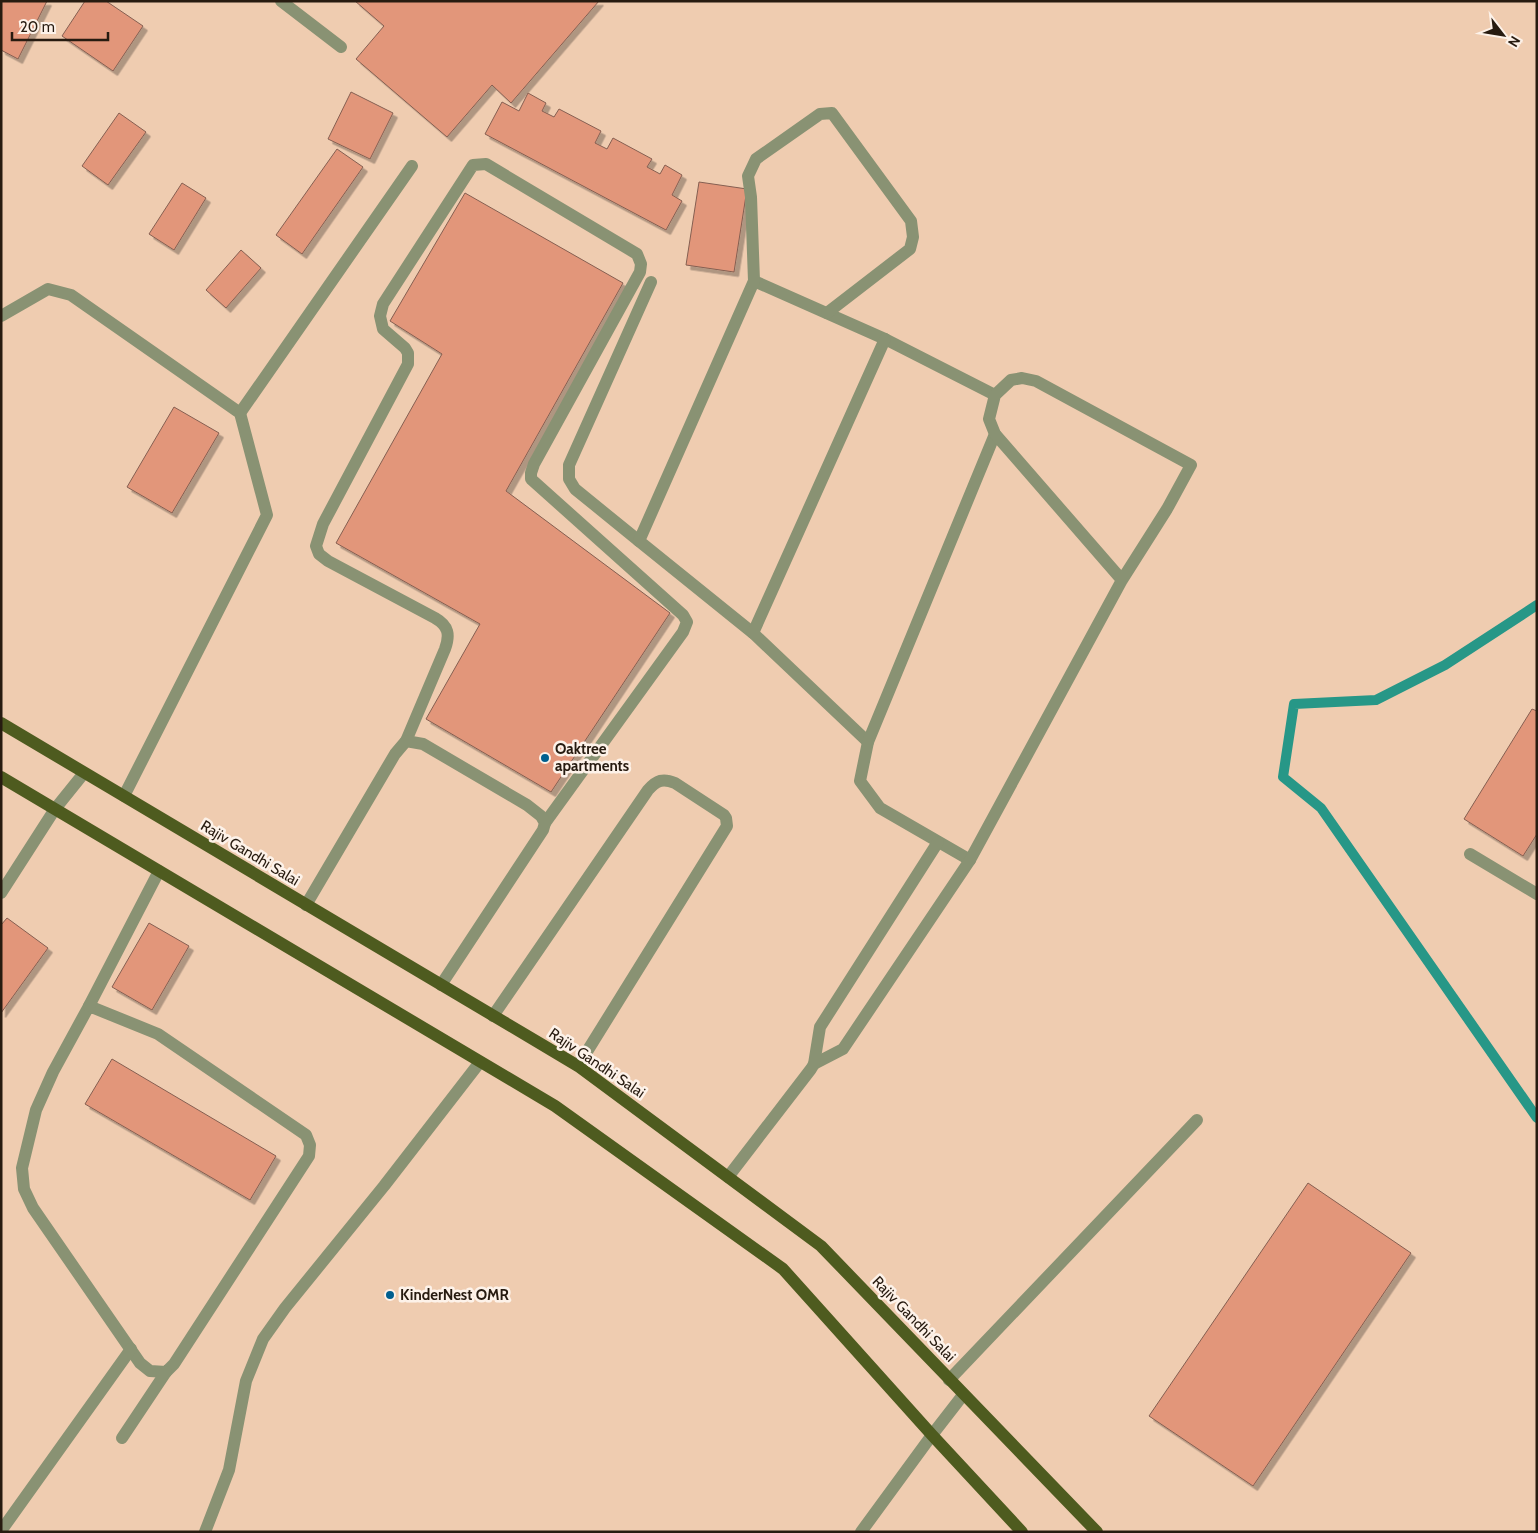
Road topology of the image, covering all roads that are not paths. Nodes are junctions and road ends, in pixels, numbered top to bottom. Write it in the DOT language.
graph roads {
  1 [pos="281,1"];
  2 [pos="341,47"];
  3 [pos="412,166"];
  4 [pos="754,281"];
  5 [pos="651,282"];
  6 [pos="827,313"];
  7 [pos="1,316"];
  8 [pos="885,339"];
  9 [pos="995,395"];
  10 [pos="240,413"];
  11 [pos="995,434"];
  12 [pos="640,541"];
  13 [pos="1122,580"];
  14 [pos="754,634"];
  15 [pos="1,724"];
  16 [pos="406,741"];
  17 [pos="868,742"];
  18 [pos="84,772"];
  19 [pos="1,777"];
  20 [pos="124,796"];
  21 [pos="55,809"];
  22 [pos="545,823"];
  23 [pos="938,842"];
  24 [pos="1470,854"];
  25 [pos="970,860"];
  26 [pos="160,871"];
  27 [pos="1,893"];
  28 [pos="1537,894"];
  29 [pos="306,905"];
  30 [pos="441,985"];
  31 [pos="89,1006"];
  32 [pos="493,1016"];
  33 [pos="480,1062"];
  34 [pos="814,1064"];
  35 [pos="578,1066"];
  36 [pos="1197,1120"];
  37 [pos="728,1177"];
  38 [pos="131,1349"];
  39 [pos="166,1372"];
  40 [pos="949,1380"];
  41 [pos="963,1395"];
  42 [pos="932,1435"];
  43 [pos="122,1438"];
  44 [pos="1,1531"];
  45 [pos="205,1532"];
  46 [pos="860,1532"];
  47 [pos="1022,1532"];
  48 [pos="1097,1532"];
  1 -- 2 [label="street"];
  3 -- 10 [label="street"];
  4 -- 6 [label="street"];
  4 -- 6 [label="street"];
  4 -- 12 [label="street"];
  5 -- 12 [label="street"];
  6 -- 8 [label="street"];
  7 -- 10 [label="street"];
  8 -- 9 [label="street"];
  8 -- 14 [label="street"];
  9 -- 11 [label="street"];
  9 -- 13 [label="street"];
  10 -- 20 [label="street"];
  11 -- 13 [label="street"];
  11 -- 17 [label="street"];
  12 -- 14 [label="street"];
  13 -- 25 [label="street"];
  14 -- 17 [label="street"];
  15 -- 18 [label="main road, Rajiv Gandhi Salai"];
  16 -- 22 [label="street"];
  16 -- 22 [label="street"];
  16 -- 29 [label="street"];
  17 -- 23 [label="street"];
  18 -- 20 [label="main road, Rajiv Gandhi Salai"];
  18 -- 21 [label="street"];
  19 -- 21 [label="main road"];
  20 -- 29 [label="main road, Rajiv Gandhi Salai"];
  21 -- 26 [label="main road"];
  21 -- 27 [label="street"];
  22 -- 30 [label="street"];
  23 -- 25 [label="street"];
  23 -- 34 [label="street"];
  24 -- 28 [label="street"];
  25 -- 34 [label="street"];
  26 -- 31 [label="street"];
  26 -- 33 [label="main road"];
  29 -- 30 [label="main road, Rajiv Gandhi Salai"];
  30 -- 32 [label="main road, Rajiv Gandhi Salai"];
  31 -- 38 [label="street"];
  31 -- 39 [label="street"];
  32 -- 35 [label="main road, Rajiv Gandhi Salai"];
  32 -- 35 [label="street"];
  33 -- 42 [label="main road"];
  33 -- 45 [label="street"];
  34 -- 37 [label="street"];
  35 -- 37 [label="main road, Rajiv Gandhi Salai"];
  36 -- 40 [label="street"];
  37 -- 40 [label="main road, Rajiv Gandhi Salai"];
  38 -- 39 [label="street"];
  38 -- 44 [label="street"];
  39 -- 43 [label="street"];
  40 -- 41 [label="main road, Rajiv Gandhi Salai"];
  41 -- 42 [label="street"];
  41 -- 48 [label="main road, Rajiv Gandhi Salai"];
  42 -- 46 [label="street"];
  42 -- 47 [label="main road"];
}
